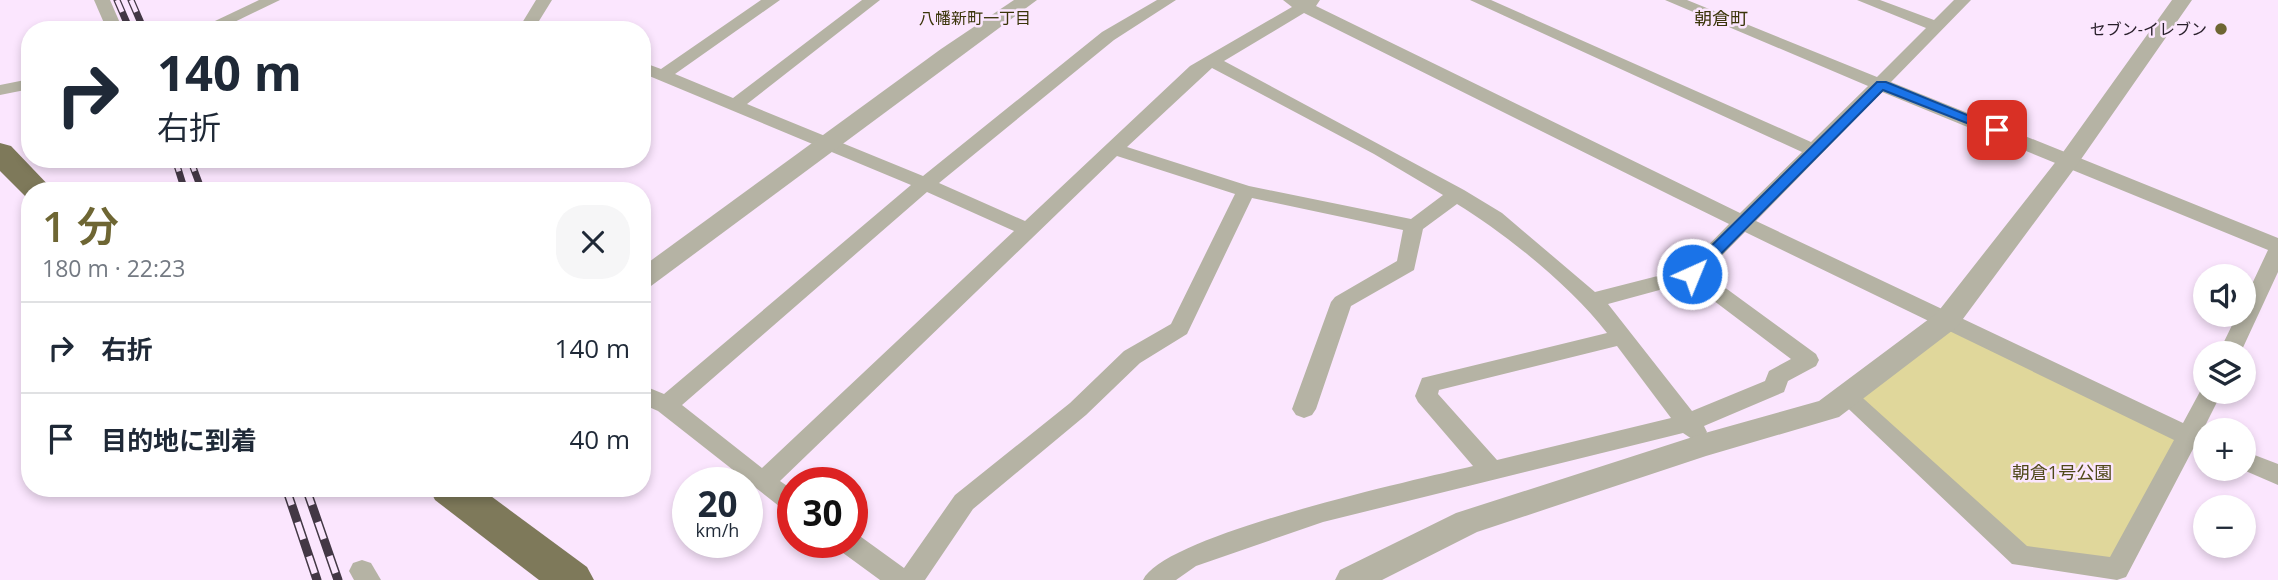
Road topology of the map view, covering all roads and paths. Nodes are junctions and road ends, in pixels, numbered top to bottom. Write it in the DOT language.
graph roads {
  1 [pos="102,0"];
  2 [pos="272,0"];
  3 [pos="544,0"];
  4 [pos="772,0"];
  5 [pos="872,0"];
  6 [pos="1168,0"];
  7 [pos="1478,0"];
  8 [pos="1673,0"];
  9 [pos="1865,0"];
  10 [pos="1963,0"];
  11 [pos="2182,0"];
  12 [pos="1017,2"];
  13 [pos="1304,2"];
  14 [pos="111,21"];
  15 [pos="224,21"];
  16 [pos="531,21"];
  17 [pos="1937,27"];
  18 [pos="1210,60"];
  19 [pos="651,70"];
  20 [pos="663,75"];
  21 [pos="1881,85"];
  22 [pos="21,86"];
  23 [pos="0,90"];
  24 [pos="736,104"];
  25 [pos="827,144"];
  26 [pos="1112,148"];
  27 [pos="1815,151"];
  28 [pos="0,153"];
  29 [pos="2068,160"];
  30 [pos="29,182"];
  31 [pos="925,184"];
  32 [pos="1246,191"];
  33 [pos="1457,194"];
  34 [pos="1743,221"];
  35 [pos="1414,226"];
  36 [pos="1026,229"];
  37 [pos="2278,248"];
  38 [pos="651,273"];
  39 [pos="1692,274"];
  40 [pos="1592,300"];
  41 [pos="1947,320"];
  42 [pos="1622,337"];
  43 [pos="2235,341"];
  44 [pos="1846,396"];
  45 [pos="651,398"];
  46 [pos="666,405"];
  47 [pos="1304,410"];
  48 [pos="1697,434"];
  49 [pos="2193,439"];
  50 [pos="2193,447"];
  51 [pos="2256,465"];
  52 [pos="744,467"];
  53 [pos="1492,470"];
  54 [pos="2278,475"];
  55 [pos="763,482"];
  56 [pos="777,492"];
  57 [pos="461,497"];
  58 [pos="868,557"];
  59 [pos="572,580"];
  60 [pos="900,580"];
  61 [pos="910,580"];
  62 [pos="1156,580"];
  63 [pos="1351,580"];
  1 -- 14 [label="street"];
  2 -- 15 [label="street"];
  3 -- 16 [label="street"];
  4 -- 20 [label="street"];
  5 -- 24 [label="street"];
  6 -- 31 [label="street"];
  7 -- 27 [label="street"];
  8 -- 21 [label="street"];
  9 -- 17 [label="street"];
  10 -- 17 [label="street"];
  11 -- 29 [label="street"];
  12 -- 25 [label="street"];
  13 -- 18 [label="street"];
  13 -- 34 [label="street"];
  17 -- 21 [label="street"];
  18 -- 26 [label="street"];
  18 -- 33 [label="street"];
  19 -- 20 [label="street"];
  20 -- 24 [label="street"];
  21 -- 27 [label="street"];
  21 -- 29 [label="street"];
  22 -- 23 [label="street"];
  24 -- 25 [label="street"];
  25 -- 31 [label="street"];
  25 -- 38 [label="street"];
  26 -- 32 [label="street"];
  26 -- 36 [label="street"];
  27 -- 34 [label="street"];
  28 -- 30 [label="highway"];
  29 -- 37 [label="street"];
  29 -- 41 [label="street"];
  31 -- 36 [label="street"];
  31 -- 46 [label="street"];
  32 -- 35 [label="street"];
  32 -- 61 [label="street"];
  33 -- 35 [label="street"];
  33 -- 40 [label="street"];
  34 -- 39 [label="street"];
  34 -- 41 [label="street"];
  35 -- 47 [label="street"];
  36 -- 55 [label="street"];
  37 -- 43 [label="street"];
  39 -- 40 [label="street"];
  39 -- 48 [label="street"];
  40 -- 42 [label="street"];
  41 -- 44 [label="street"];
  41 -- 49 [label="street"];
  42 -- 48 [label="street"];
  42 -- 53 [label="street"];
  44 -- 48 [label="street"];
  44 -- 50 [label="street"];
  45 -- 46 [label="street"];
  46 -- 52 [label="street"];
  48 -- 53 [label="street"];
  48 -- 63 [label="street"];
  51 -- 54 [label="street"];
  53 -- 62 [label="street"];
  55 -- 56 [label="street"];
  57 -- 59 [label="highway"];
  58 -- 60 [label="street"];
}
